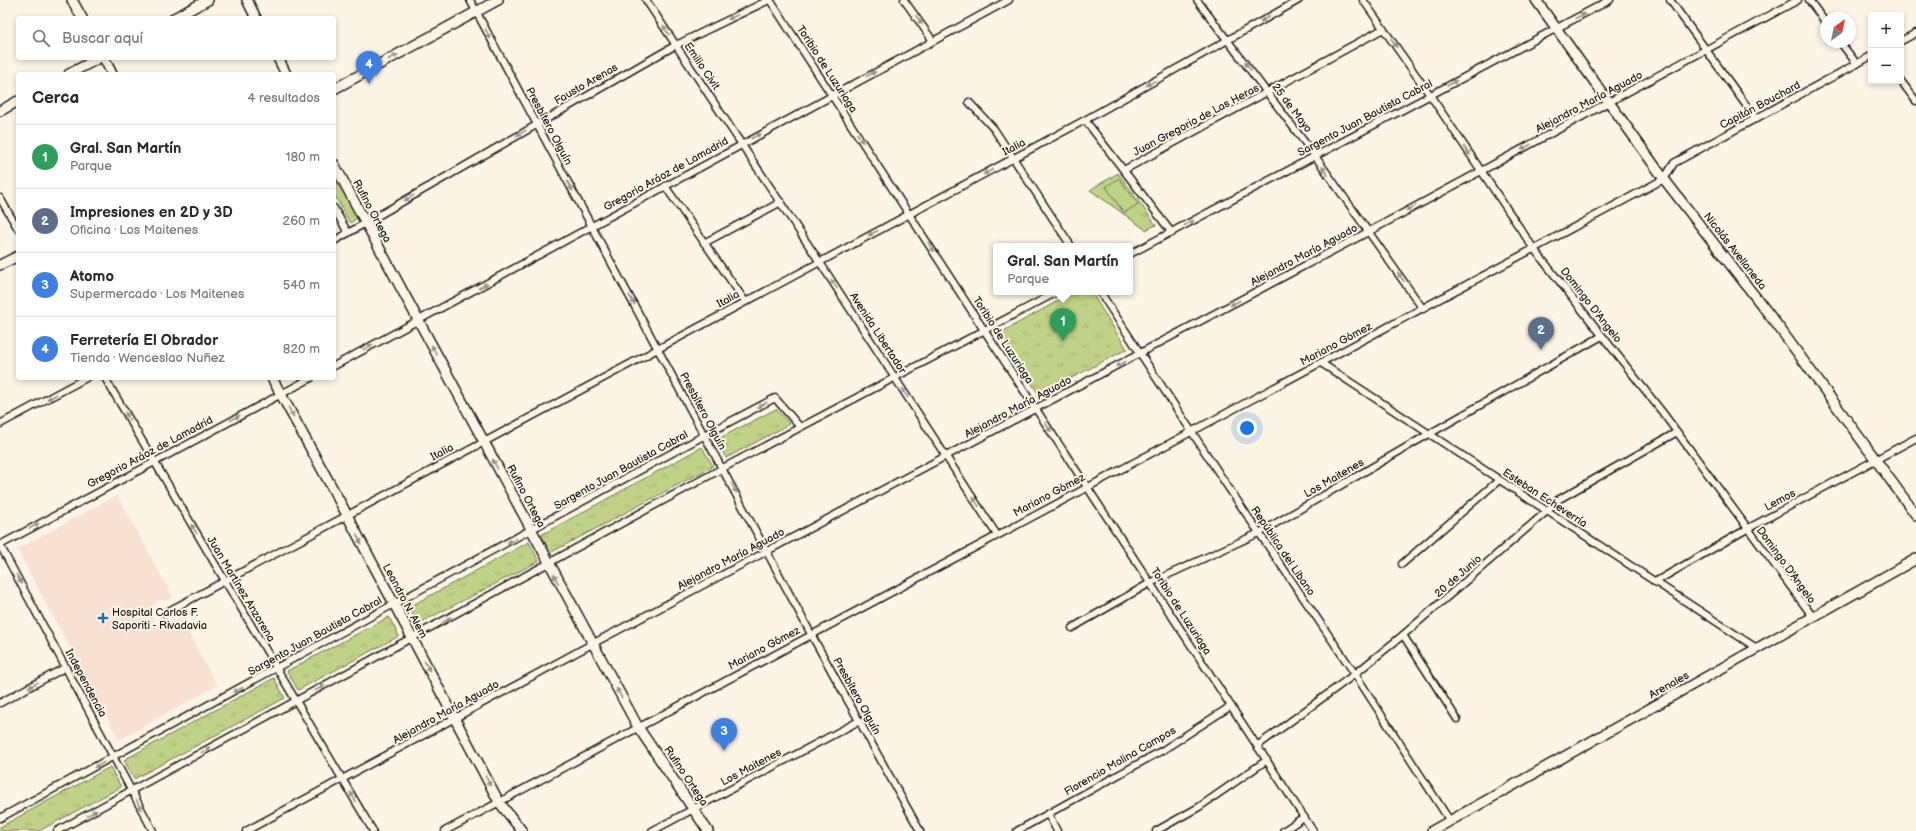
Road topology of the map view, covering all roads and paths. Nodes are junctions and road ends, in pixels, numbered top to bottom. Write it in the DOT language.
graph roads {
  1 [pos="72,0"];
  2 [pos="208,0"];
  3 [pos="247,0"];
  4 [pos="470,0"];
  5 [pos="498,0"];
  6 [pos="646,0"];
  7 [pos="769,0"];
  8 [pos="904,0"];
  9 [pos="1008,0"];
  10 [pos="1197,0"];
  11 [pos="1299,0"];
  12 [pos="1363,0"];
  13 [pos="1536,0"];
  14 [pos="1610,0"];
  15 [pos="1670,0"];
  16 [pos="1798,0"];
  17 [pos="1809,0"];
  18 [pos="476,12"];
  19 [pos="1820,15"];
  20 [pos="81,16"];
  21 [pos="178,16"];
  22 [pos="255,16"];
  23 [pos="1557,28"];
  24 [pos="1383,29"];
  25 [pos="1916,33"];
  26 [pos="1904,39"];
  27 [pos="1228,40"];
  28 [pos="933,41"];
  29 [pos="676,45"];
  30 [pos="1845,48"];
  31 [pos="1705,50"];
  32 [pos="1868,58"];
  33 [pos="95,60"];
  34 [pos="105,60"];
  35 [pos="279,60"];
  36 [pos="1857,64"];
  37 [pos="73,72"];
  38 [pos="111,72"];
  39 [pos="285,72"];
  40 [pos="1903,84"];
  41 [pos="336,88"];
  42 [pos="1268,93"];
  43 [pos="832,95"];
  44 [pos="1430,95"];
  45 [pos="1916,101"];
  46 [pos="16,102"];
  47 [pos="969,102"];
  48 [pos="1610,102"];
  49 [pos="0,111"];
  50 [pos="1756,119"];
  51 [pos="1085,120"];
  52 [pos="536,125"];
  53 [pos="742,143"];
  54 [pos="1315,156"];
  55 [pos="1014,158"];
  56 [pos="336,168"];
  57 [pos="1124,170"];
  58 [pos="1480,170"];
  59 [pos="1664,178"];
  60 [pos="666,186"];
  61 [pos="0,198"];
  62 [pos="781,202"];
  63 [pos="336,212"];
  64 [pos="910,214"];
  65 [pos="365,223"];
  66 [pos="16,226"];
  67 [pos="592,227"];
  68 [pos="1368,232"];
  69 [pos="348,233"];
  70 [pos="1172,233"];
  71 [pos="336,240"];
  72 [pos="704,243"];
  73 [pos="1069,243"];
  74 [pos="1534,249"];
  75 [pos="1133,252"];
  76 [pos="16,257"];
  77 [pos="820,261"];
  78 [pos="0,265"];
  79 [pos="1051,295"];
  80 [pos="1102,295"];
  81 [pos="745,301"];
  82 [pos="1423,309"];
  83 [pos="418,320"];
  84 [pos="984,330"];
  85 [pos="1602,336"];
  86 [pos="658,348"];
  87 [pos="1140,353"];
  88 [pos="1321,363"];
  89 [pos="336,365"];
  90 [pos="895,378"];
  91 [pos="82,380"];
  92 [pos="106,380"];
  93 [pos="273,380"];
  94 [pos="307,380"];
  95 [pos="281,394"];
  96 [pos="1036,409"];
  97 [pos="0,424"];
  98 [pos="800,427"];
  99 [pos="1191,431"];
  100 [pos="1677,432"];
  101 [pos="1429,434"];
  102 [pos="705,435"];
  103 [pos="1916,438"];
  104 [pos="483,442"];
  105 [pos="946,457"];
  106 [pos="1876,460"];
  107 [pos="154,461"];
  108 [pos="723,468"];
  109 [pos="1499,480"];
  110 [pos="1087,487"];
  111 [pos="1548,511"];
  112 [pos="347,514"];
  113 [pos="1916,515"];
  114 [pos="1747,529"];
  115 [pos="531,531"];
  116 [pos="1259,533"];
  117 [pos="997,534"];
  118 [pos="0,545"];
  119 [pos="767,551"];
  120 [pos="1916,559"];
  121 [pos="549,564"];
  122 [pos="1402,564"];
  123 [pos="225,582"];
  124 [pos="1655,582"];
  125 [pos="1150,583"];
  126 [pos="394,605"];
  127 [pos="165,613"];
  128 [pos="1813,617"];
  129 [pos="1072,628"];
  130 [pos="811,634"];
  131 [pos="1403,635"];
  132 [pos="412,639"];
  133 [pos="592,644"];
  134 [pos="1758,649"];
  135 [pos="66,667"];
  136 [pos="277,669"];
  137 [pos="1355,674"];
  138 [pos="296,701"];
  139 [pos="0,703"];
  140 [pos="1231,706"];
  141 [pos="455,719"];
  142 [pos="1457,719"];
  143 [pos="859,721"];
  144 [pos="638,727"];
  145 [pos="1257,746"];
  146 [pos="114,757"];
  147 [pos="1267,760"];
  148 [pos="343,780"];
  149 [pos="131,791"];
  150 [pos="499,802"];
  151 [pos="693,808"];
  152 [pos="1048,814"];
  153 [pos="1304,817"];
  154 [pos="0,818"];
  155 [pos="1450,821"];
  156 [pos="57,831"];
  157 [pos="153,831"];
  158 [pos="246,831"];
  159 [pos="373,831"];
  160 [pos="445,831"];
  161 [pos="522,831"];
  162 [pos="652,831"];
  163 [pos="708,831"];
  164 [pos="920,831"];
  165 [pos="1018,831"];
  166 [pos="1058,831"];
  167 [pos="1156,831"];
  168 [pos="1283,831"];
  169 [pos="1313,831"];
  170 [pos="1432,831"];
  1 -- 20 [label="street"];
  2 -- 21 [label="street"];
  3 -- 22 [label="street"];
  4 -- 18 [label="street, Presbítero Olguín"];
  5 -- 18 [label="street"];
  29 -- 6 [label="street, Emilio Civit, one-way"];
  7 -- 29 [label="street, Fausto Arenas, one-way"];
  7 -- 43 [label="street, Toribio de Luzuriaga"];
  8 -- 28 [label="street, one-way"];
  9 -- 28 [label="street, Gregorio Aráoz de Lamadrid"];
  10 -- 27 [label="street, 25 de Mayo"];
  11 -- 27 [label="street, Italia, one-way"];
  12 -- 24 [label="street, Domingo D'Angelo"];
  13 -- 23 [label="street, Nicolás Avellaneda"];
  23 -- 14 [label="street, Sargento Juan Bautista Cabral, one-way"];
  15 -- 31 [label="street"];
  16 -- 31 [label="street, Alejandro María Aguado"];
  17 -- 19 [label="street"];
  41 -- 18 [label="street, one-way"];
  18 -- 52 [label="street, Presbítero Olguín, one-way"];
  44 -- 23 [label="street, Sargento Juan Bautista Cabral, one-way"];
  23 -- 48 [label="street, Nicolás Avellaneda"];
  24 -- 42 [label="street, Juan Gregorio de Las Heras"];
  24 -- 44 [label="street, Domingo D'Angelo, one-way"];
  25 -- 26 [label="street"];
  42 -- 27 [label="street, 25 de Mayo, one-way"];
  27 -- 51 [label="street, Italia, one-way"];
  43 -- 28 [label="street, Gregorio Aráoz de Lamadrid, one-way"];
  29 -- 52 [label="street, Fausto Arenas"];
  29 -- 53 [label="street, Emilio Civit"];
  30 -- 36 [label="street"];
  31 -- 48 [label="street, Alejandro María Aguado"];
  31 -- 50 [label="street"];
  32 -- 36 [label="street, Capitán Bouchard"];
  33 -- 37 [label="street"];
  34 -- 38 [label="street"];
  35 -- 39 [label="street"];
  36 -- 50 [label="street, Capitán Bouchard"];
  40 -- 45 [label="street"];
  42 -- 54 [label="street, 25 de Mayo"];
  42 -- 57 [label="street, Juan Gregorio de Las Heras"];
  53 -- 43 [label="street, Gregorio Aráoz de Lamadrid, one-way"];
  43 -- 64 [label="street, Toribio de Luzuriaga, one-way"];
  44 -- 54 [label="street, Sargento Juan Bautista Cabral"];
  44 -- 58 [label="street, Domingo D'Angelo, one-way"];
  46 -- 49 [label="street"];
  47 -- 55 [label="street"];
  48 -- 58 [label="street, Alejandro María Aguado, one-way"];
  48 -- 59 [label="street, Nicolás Avellaneda"];
  50 -- 59 [label="street, Capitán Bouchard"];
  51 -- 55 [label="street, Italia"];
  51 -- 57 [label="street"];
  52 -- 65 [label="street, Fausto Arenas, one-way"];
  52 -- 67 [label="street, Presbítero Olguín, one-way"];
  53 -- 60 [label="street, Gregorio Aráoz de Lamadrid"];
  53 -- 62 [label="street, Avenida Libertador"];
  68 -- 54 [label="street, 25 de Mayo, one-way"];
  70 -- 54 [label="street, Sargento Juan Bautista Cabral, one-way"];
  55 -- 64 [label="street, Italia, one-way"];
  55 -- 73 [label="street"];
  56 -- 65 [label="street, Rufino Ortega"];
  57 -- 70 [label="street"];
  58 -- 68 [label="street, Alejandro María Aguado, one-way"];
  58 -- 74 [label="street, Domingo D'Angelo"];
  59 -- 74 [label="street, Mariano Gómez"];
  59 -- 106 [label="street, Nicolás Avellaneda"];
  60 -- 67 [label="street, Gregorio Aráoz de Lamadrid"];
  60 -- 72 [label="street"];
  61 -- 66 [label="street"];
  62 -- 72 [label="street"];
  62 -- 77 [label="street, Avenida Libertador"];
  63 -- 69 [label="street"];
  64 -- 77 [label="street, Italia, one-way"];
  64 -- 84 [label="street, Toribio de Luzuriaga, one-way"];
  65 -- 69 [label="street, Fausto Arenas"];
  65 -- 83 [label="street, Rufino Ortega"];
  83 -- 67 [label="street, Gregorio Aráoz de Lamadrid, one-way"];
  67 -- 86 [label="street, Presbítero Olguín, one-way"];
  82 -- 68 [label="street, 25 de Mayo, one-way"];
  68 -- 87 [label="street, Alejandro María Aguado, one-way"];
  69 -- 71 [label="street, Fausto Arenas"];
  70 -- 75 [label="street, Sargento Juan Bautista Cabral"];
  72 -- 81 [label="street"];
  74 -- 82 [label="street, Mariano Gómez"];
  74 -- 85 [label="street, Domingo D'Angelo"];
  76 -- 78 [label="street"];
  77 -- 81 [label="street, Italia"];
  90 -- 77 [label="street, Avenida Libertador, one-way"];
  79 -- 84 [label="street"];
  80 -- 87 [label="street, República del Libano"];
  81 -- 86 [label="street, Italia"];
  82 -- 88 [label="street, Mariano Gómez"];
  89 -- 83 [label="street, Gregorio Aráoz de Lamadrid, one-way"];
  104 -- 83 [label="street, Rufino Ortega, one-way"];
  84 -- 90 [label="street"];
  84 -- 96 [label="street, Toribio de Luzuriaga"];
  85 -- 100 [label="street, Domingo D'Angelo"];
  85 -- 101 [label="street, Los Maitenes"];
  86 -- 102 [label="street, Presbítero Olguín"];
  86 -- 104 [label="street, Italia"];
  87 -- 96 [label="street, Alejandro María Aguado, one-way"];
  87 -- 99 [label="street, República del Libano"];
  88 -- 99 [label="street, Mariano Gómez"];
  88 -- 101 [label="street, Esteban Echeverría"];
  90 -- 98 [label="street"];
  105 -- 90 [label="street, Avenida Libertador, one-way"];
  91 -- 97 [label="street, one-way"];
  107 -- 92 [label="street, Juan Martínez Anzorena, one-way"];
  93 -- 95 [label="street, Leandro N. Alem"];
  94 -- 95 [label="street, Gregorio Aráoz de Lamadrid"];
  107 -- 95 [label="street, Gregorio Aráoz de Lamadrid, one-way"];
  95 -- 112 [label="street, Leandro N. Alem, one-way"];
  96 -- 105 [label="street, Alejandro María Aguado"];
  96 -- 110 [label="street, Toribio de Luzuriaga, one-way"];
  98 -- 102 [label="street, Sargento Juan Bautista Cabral, one-way"];
  98 -- 108 [label="street"];
  99 -- 110 [label="street, Mariano Gómez"];
  99 -- 116 [label="street, República del Libano"];
  100 -- 111 [label="street, 20 de Junio"];
  100 -- 114 [label="street, Domingo D'Angelo"];
  101 -- 109 [label="street, Esteban Echeverría"];
  101 -- 116 [label="street, Los Maitenes"];
  102 -- 108 [label="street, Presbítero Olguín"];
  102 -- 115 [label="street, Sargento Juan Bautista Cabral"];
  103 -- 106 [label="street, Lemos"];
  104 -- 112 [label="street, Italia"];
  115 -- 104 [label="street, Rufino Ortega, one-way"];
  117 -- 105 [label="street, Avenida Libertador, one-way"];
  105 -- 119 [label="street, Alejandro María Aguado"];
  106 -- 113 [label="street, Nicolás Avellaneda"];
  106 -- 114 [label="street, Lemos"];
  118 -- 107 [label="street, Gregorio Aráoz de Lamadrid, one-way"];
  123 -- 107 [label="street, Juan Martínez Anzorena, one-way"];
  108 -- 119 [label="street, Presbítero Olguín, one-way"];
  108 -- 121 [label="street"];
  109 -- 111 [label="street, Esteban Echeverría"];
  109 -- 122 [label="street"];
  110 -- 117 [label="street, Mariano Gómez"];
  110 -- 125 [label="street, Toribio de Luzuriaga"];
  111 -- 124 [label="street, Esteban Echeverría"];
  111 -- 131 [label="street, 20 de Junio"];
  112 -- 123 [label="street, Italia"];
  112 -- 126 [label="street, Leandro N. Alem, one-way"];
  114 -- 124 [label="street, Lemos"];
  114 -- 128 [label="street, Domingo D'Angelo"];
  115 -- 121 [label="street, Rufino Ortega"];
  115 -- 126 [label="street, Sargento Juan Bautista Cabral, one-way"];
  116 -- 125 [label="street, Los Maitenes"];
  116 -- 137 [label="street, República del Libano"];
  117 -- 130 [label="street, Mariano Gómez"];
  118 -- 135 [label="street, Independencia, one-way"];
  119 -- 130 [label="street, Presbítero Olguín"];
  119 -- 133 [label="street, Alejandro María Aguado"];
  120 -- 128 [label="street, Arenales"];
  132 -- 121 [label="street, one-way"];
  133 -- 121 [label="street, Rufino Ortega, one-way"];
  123 -- 127 [label="street, Italia"];
  123 -- 136 [label="street, Juan Martínez Anzorena"];
  124 -- 134 [label="street, Esteban Echeverría"];
  125 -- 129 [label="street, Los Maitenes"];
  125 -- 140 [label="street, Toribio de Luzuriaga"];
  126 -- 132 [label="street, Leandro N. Alem"];
  126 -- 136 [label="street, Sargento Juan Bautista Cabral"];
  128 -- 134 [label="street, Arenales"];
  130 -- 143 [label="street, Presbítero Olguín"];
  130 -- 144 [label="street, Mariano Gómez"];
  131 -- 137 [label="street, 20 de Junio"];
  131 -- 142 [label="street"];
  138 -- 132 [label="street, one-way"];
  132 -- 141 [label="street, Leandro N. Alem, one-way"];
  133 -- 141 [label="street, Alejandro María Aguado"];
  144 -- 133 [label="street, Rufino Ortega, one-way"];
  134 -- 155 [label="street, Arenales"];
  135 -- 139 [label="street, one-way"];
  135 -- 146 [label="street, Independencia"];
  136 -- 138 [label="street, Juan Martínez Anzorena"];
  136 -- 146 [label="street, Sargento Juan Bautista Cabral, one-way"];
  137 -- 145 [label="street, 20 de Junio"];
  137 -- 155 [label="street, República del Libano"];
  138 -- 148 [label="street, Juan Martínez Anzorena"];
  149 -- 138 [label="street, one-way"];
  140 -- 145 [label="street, Toribio de Luzuriaga"];
  140 -- 152 [label="street, Florencio Molina Campos"];
  141 -- 148 [label="street, Alejandro María Aguado"];
  141 -- 150 [label="street, Leandro N. Alem, one-way"];
  143 -- 151 [label="street, Los Maitenes"];
  143 -- 164 [label="street, Presbítero Olguín"];
  144 -- 150 [label="street, Mariano Gómez"];
  144 -- 151 [label="street, Rufino Ortega"];
  145 -- 147 [label="street, Toribio de Luzuriaga"];
  146 -- 149 [label="street, Independencia"];
  146 -- 154 [label="street, Sargento Juan Bautista Cabral, one-way"];
  147 -- 153 [label="street, Toribio de Luzuriaga"];
  147 -- 167 [label="street"];
  148 -- 158 [label="street, Alejandro María Aguado"];
  159 -- 148 [label="street, Juan Martínez Anzorena, one-way"];
  156 -- 149 [label="street, one-way"];
  149 -- 157 [label="street, Independencia, one-way"];
  150 -- 160 [label="street, Mariano Gómez"];
  150 -- 161 [label="street, Leandro N. Alem"];
  151 -- 162 [label="street, Los Maitenes"];
  151 -- 163 [label="street, Rufino Ortega"];
  152 -- 165 [label="street, Florencio Molina Campos"];
  152 -- 166 [label="street"];
  153 -- 168 [label="street"];
  153 -- 169 [label="street, Toribio de Luzuriaga"];
  155 -- 170 [label="street, Arenales"];
}
